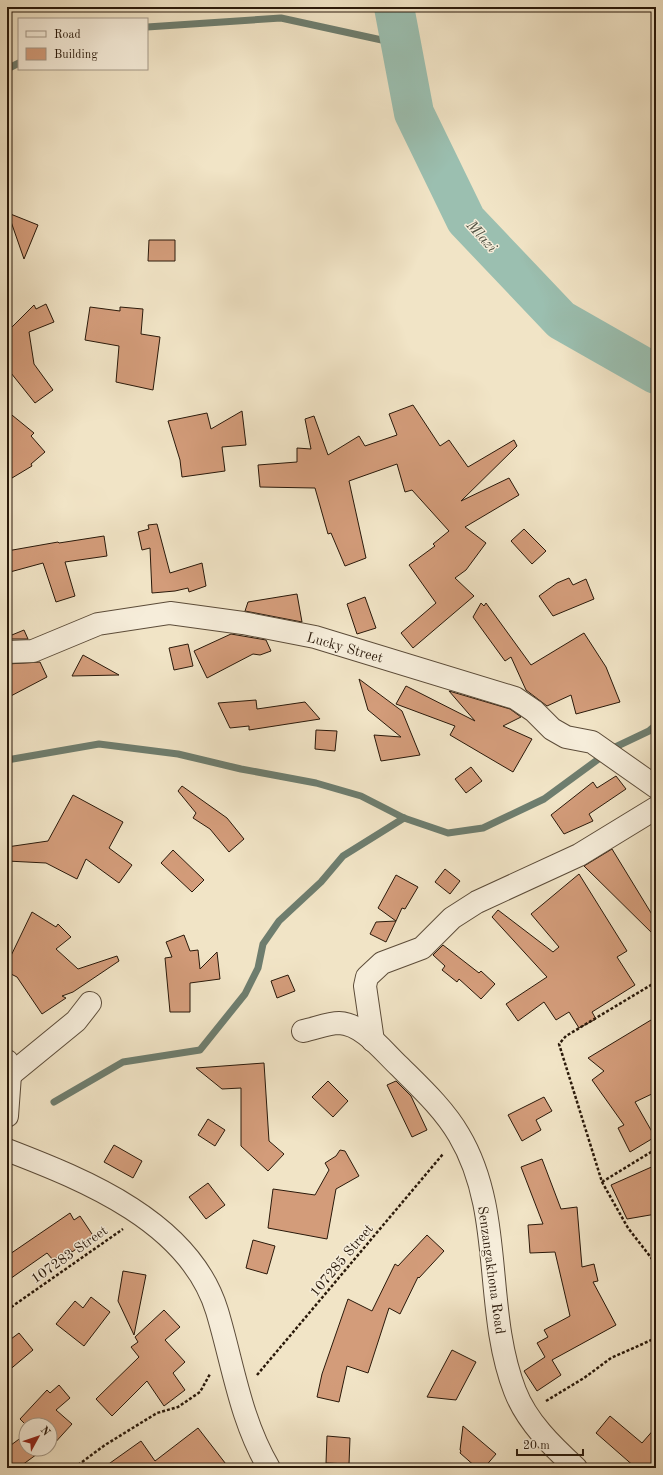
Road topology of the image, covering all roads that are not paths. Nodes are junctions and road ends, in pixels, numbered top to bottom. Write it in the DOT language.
graph roads {
  1 [pos="7,652"];
  2 [pos="656,787"];
  3 [pos="656,808"];
  4 [pos="90,1003"];
  5 [pos="303,1031"];
  6 [pos="373,1041"];
  7 [pos="9,1067"];
  8 [pos="7,1116"];
  9 [pos="7,1150"];
  10 [pos="269,1468"];
  11 [pos="576,1468"];
  1 -- 2 [label="street, Lucky Street"];
  3 -- 6 [label="street"];
  4 -- 7 [label="street"];
  5 -- 6 [label="street, Senzangakhona Road"];
  6 -- 11 [label="street, Senzangakhona Road"];
  7 -- 8 [label="street"];
  9 -- 10 [label="street"];
}
